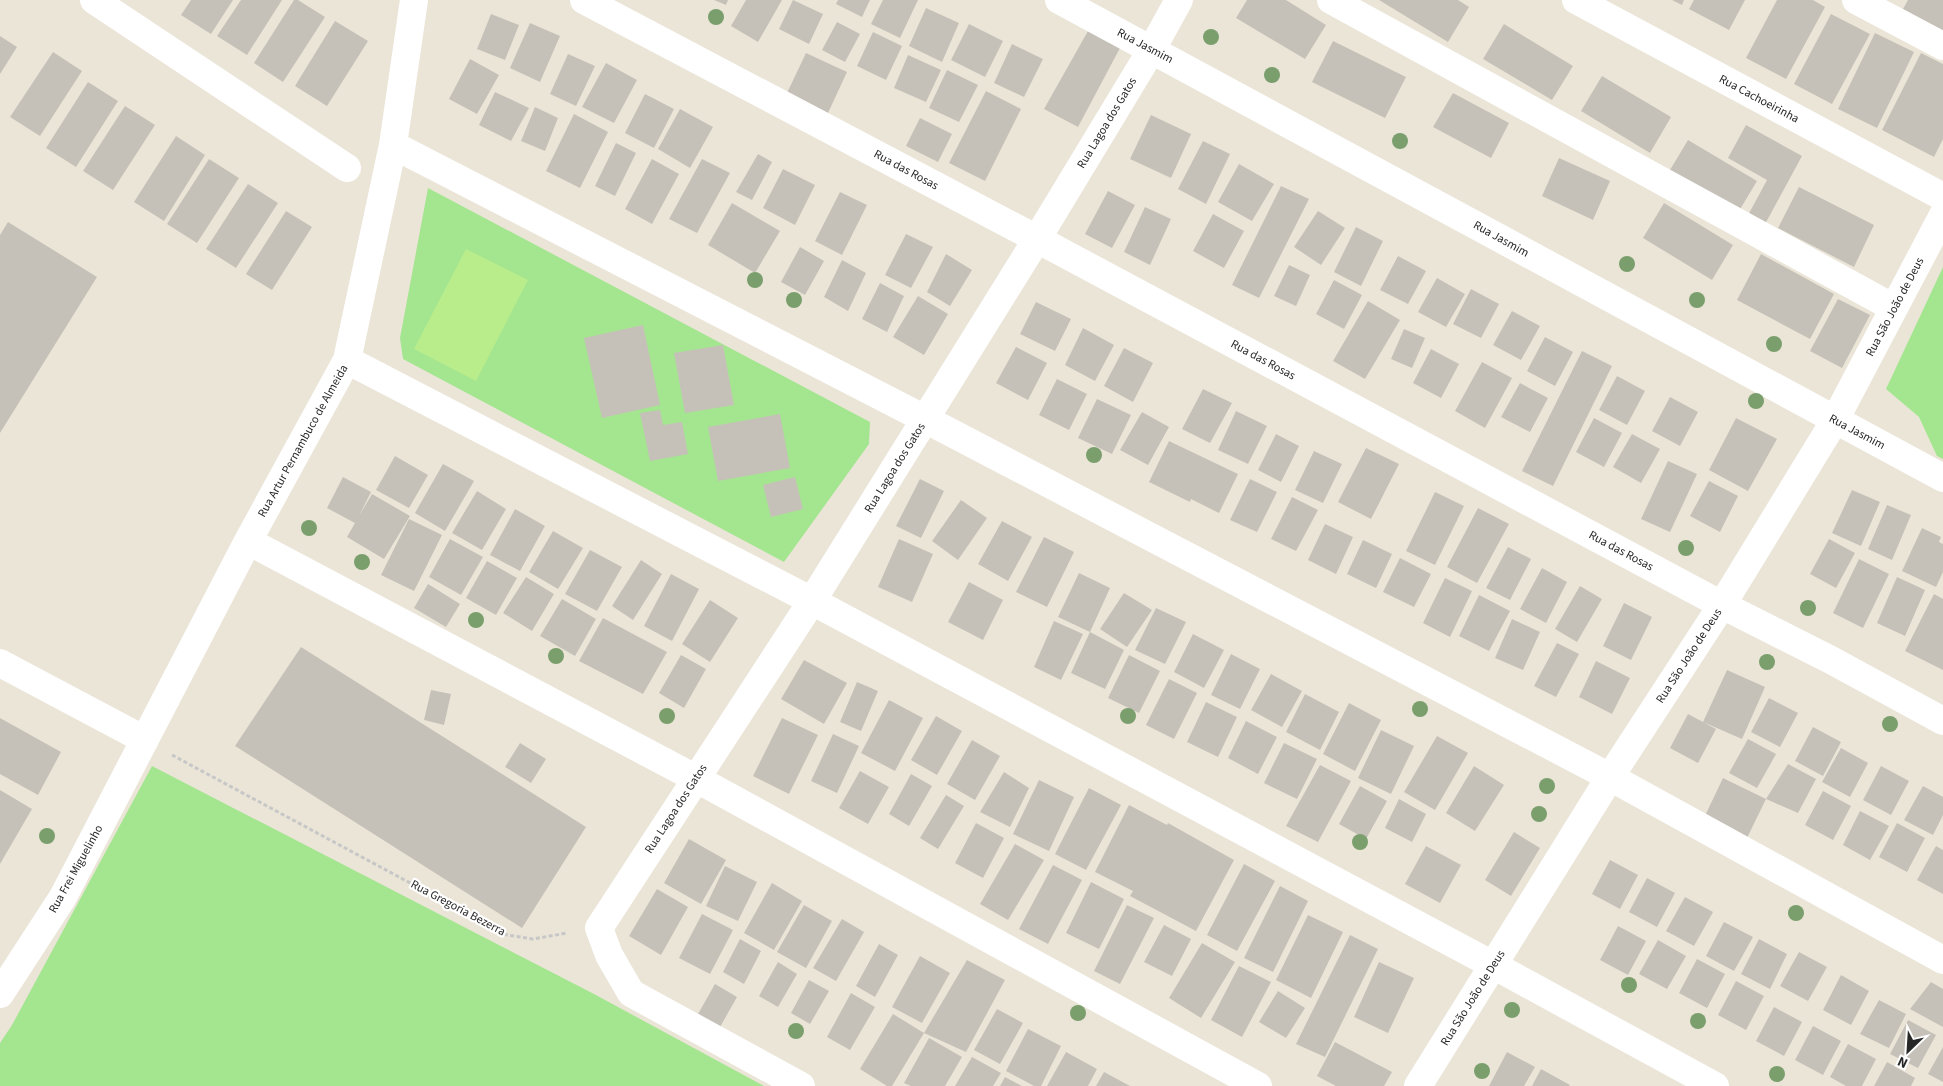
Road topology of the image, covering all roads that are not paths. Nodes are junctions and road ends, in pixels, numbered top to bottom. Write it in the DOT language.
graph roads {
  1 [pos="94,0"];
  2 [pos="414,0"];
  3 [pos="584,0"];
  4 [pos="1059,0"];
  5 [pos="1179,0"];
  6 [pos="1331,0"];
  7 [pos="1576,0"];
  8 [pos="1856,0"];
  9 [pos="1943,46"];
  10 [pos="1152,49"];
  11 [pos="393,145"];
  12 [pos="347,168"];
  13 [pos="1943,197"];
  14 [pos="1943,215"];
  15 [pos="1037,239"];
  16 [pos="1894,308"];
  17 [pos="347,360"];
  18 [pos="925,419"];
  19 [pos="1835,420"];
  20 [pos="1943,478"];
  21 [pos="248,542"];
  22 [pos="812,601"];
  23 [pos="1722,605"];
  24 [pos="0,663"];
  25 [pos="1943,720"];
  26 [pos="145,740"];
  27 [pos="1610,777"];
  28 [pos="695,778"];
  29 [pos="1943,960"];
  30 [pos="1493,965"];
  31 [pos="0,994"];
  32 [pos="801,1086"];
  33 [pos="1258,1086"];
  34 [pos="1418,1086"];
  35 [pos="1715,1086"];
  1 -- 12 [label="street"];
  2 -- 11 [label="street, Rua Artur Pernambuco de Almeida"];
  3 -- 15 [label="street, Rua das Rosas"];
  4 -- 10 [label="street, Rua Jasmim"];
  5 -- 10 [label="street, Rua Lagoa dos Gatos"];
  6 -- 16 [label="street"];
  7 -- 13 [label="street, Rua Cachoeirinha"];
  8 -- 9 [label="street"];
  10 -- 15 [label="street, Rua Lagoa dos Gatos"];
  10 -- 19 [label="street, Rua Jasmim"];
  11 -- 17 [label="street, Rua Artur Pernambuco de Almeida"];
  11 -- 18 [label="street"];
  14 -- 16 [label="street, Rua São João de Deus"];
  15 -- 18 [label="street, Rua Lagoa dos Gatos"];
  15 -- 23 [label="street, Rua das Rosas"];
  16 -- 19 [label="street, Rua São João de Deus"];
  17 -- 21 [label="street, Rua Artur Pernambuco de Almeida"];
  17 -- 22 [label="street"];
  18 -- 22 [label="street, Rua Lagoa dos Gatos"];
  18 -- 27 [label="street"];
  19 -- 20 [label="street, Rua Jasmim"];
  19 -- 23 [label="street, Rua São João de Deus"];
  21 -- 26 [label="street, Rua Artur Pernambuco de Almeida"];
  21 -- 28 [label="street"];
  22 -- 28 [label="street, Rua Lagoa dos Gatos"];
  22 -- 30 [label="street"];
  23 -- 25 [label="street, Rua das Rosas"];
  23 -- 27 [label="street, Rua São João de Deus"];
  24 -- 26 [label="street"];
  26 -- 31 [label="street, Rua Frei Miguelinho"];
  27 -- 29 [label="street"];
  27 -- 30 [label="street, Rua São João de Deus"];
  28 -- 32 [label="street, Rua Lagoa dos Gatos"];
  28 -- 33 [label="street"];
  30 -- 34 [label="street, Rua São João de Deus"];
  30 -- 35 [label="street"];
}
